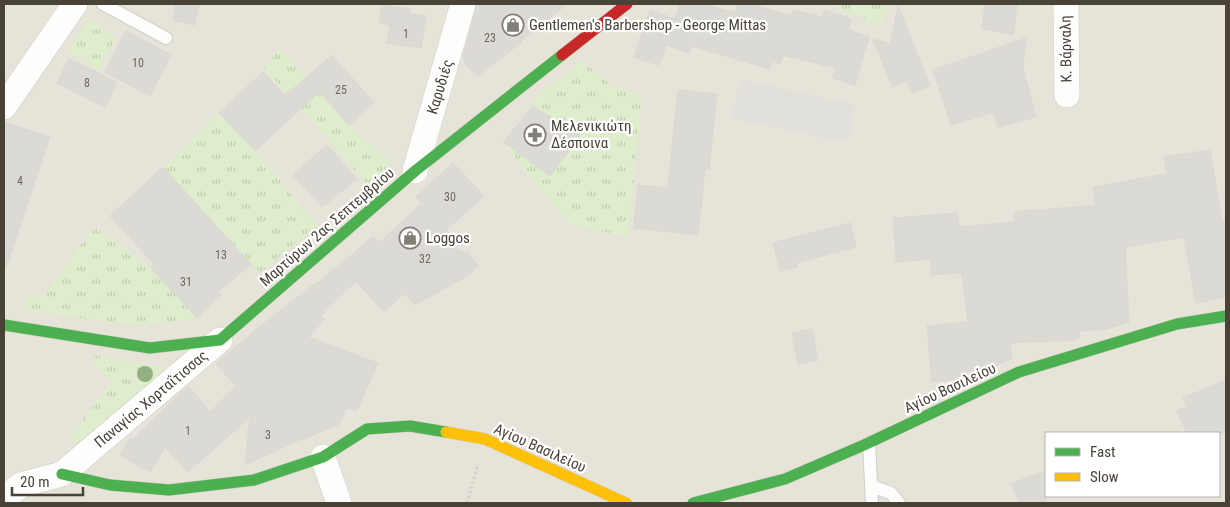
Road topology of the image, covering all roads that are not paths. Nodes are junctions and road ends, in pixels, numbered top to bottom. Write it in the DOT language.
graph roads {
  1 [pos="75,4"];
  2 [pos="103,4"];
  3 [pos="463,4"];
  4 [pos="627,4"];
  5 [pos="1066,4"];
  6 [pos="166,38"];
  7 [pos="1067,95"];
  8 [pos="4,107"];
  9 [pos="415,171"];
  10 [pos="1226,316"];
  11 [pos="4,325"];
  12 [pos="220,340"];
  13 [pos="869,443"];
  14 [pos="323,457"];
  15 [pos="62,474"];
  16 [pos="871,486"];
  17 [pos="162,496"];
  18 [pos="4,498"];
  19 [pos="340,503"];
  20 [pos="626,503"];
  21 [pos="693,503"];
  22 [pos="872,503"];
  23 [pos="900,503"];
  1 -- 8 [label="street"];
  2 -- 6 [label="lane"];
  3 -- 9 [label="street, Καρυδιές"];
  4 -- 9 [label="street, Μαρτύρων 2ας Σεπτεμβρίου"];
  5 -- 7 [label="street, Κ. Βάρναλη"];
  9 -- 12 [label="street, Μαρτύρων 2ας Σεπτεμβρίου"];
  10 -- 13 [label="street, Αγίου Βασιλείου"];
  11 -- 12 [label="street"];
  12 -- 15 [label="street, Παναγίας Χορταΐτισσας"];
  13 -- 16 [label="lane"];
  13 -- 21 [label="street, Αγίου Βασιλείου"];
  14 -- 17 [label="street, Αγίου Βασιλείου"];
  14 -- 19 [label="street"];
  14 -- 20 [label="street, Αγίου Βασιλείου"];
  15 -- 17 [label="street, Αγίου Βασιλείου"];
  15 -- 18 [label="street, Παναγίας Χορταΐτισσας"];
  16 -- 22 [label="lane"];
  16 -- 23 [label="lane"];
}
